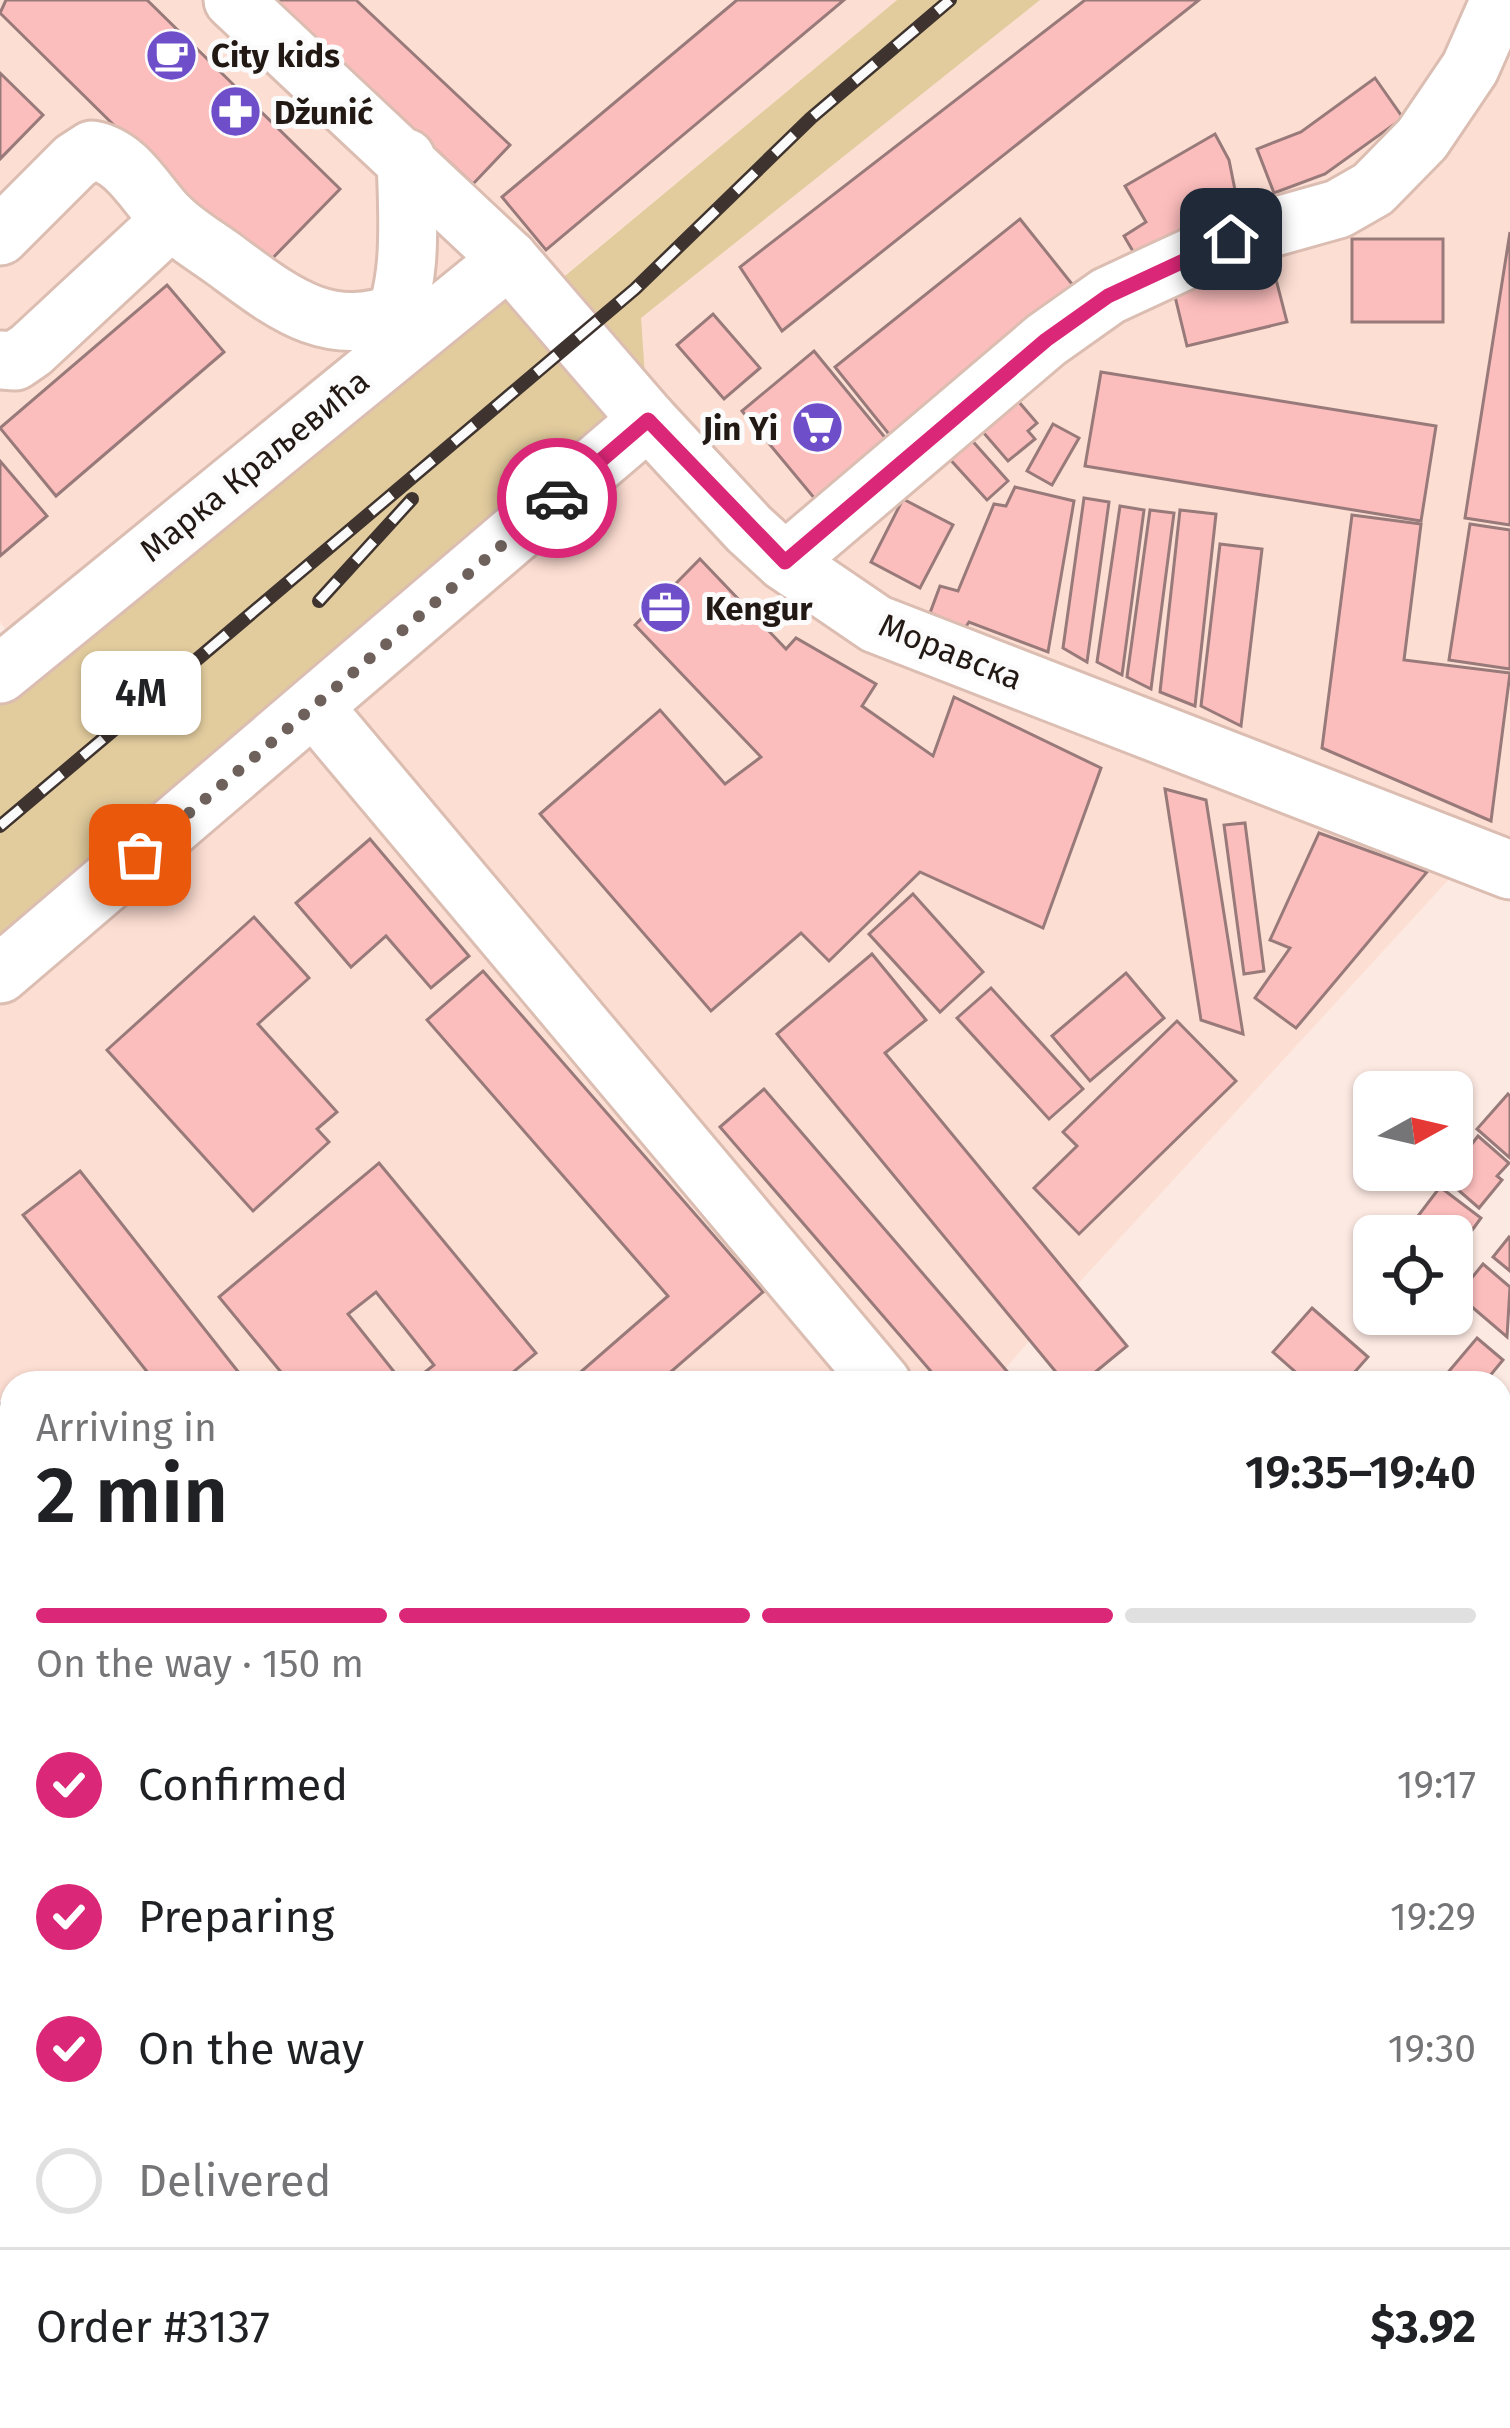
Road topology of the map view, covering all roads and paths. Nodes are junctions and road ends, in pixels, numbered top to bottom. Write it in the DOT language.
graph roads {
  1 [pos="232,0"];
  2 [pos="1500,0"];
  3 [pos="406,158"];
  4 [pos="171,220"];
  5 [pos="0,236"];
  6 [pos="509,259"];
  7 [pos="401,311"];
  8 [pos="0,360"];
  9 [pos="373,367"];
  10 [pos="648,420"];
  11 [pos="785,562"];
  12 [pos="8,650"];
  13 [pos="314,706"];
  14 [pos="1510,870"];
  15 [pos="0,974"];
  16 [pos="872,1371"];
  1 -- 3 [label="street, Моравска"];
  2 -- 11 [label="street"];
  3 -- 6 [label="street, Моравска"];
  3 -- 7 [label="street"];
  4 -- 5 [label="street"];
  4 -- 7 [label="street"];
  4 -- 8 [label="street"];
  6 -- 9 [label="street, Марка Краљевића"];
  6 -- 10 [label="street, Моравска"];
  7 -- 9 [label="street"];
  9 -- 12 [label="street, Марка Краљевића"];
  10 -- 11 [label="street, Моравска"];
  10 -- 13 [label="street"];
  11 -- 14 [label="street, Моравска"];
  13 -- 15 [label="street"];
  13 -- 16 [label="street"];
}
